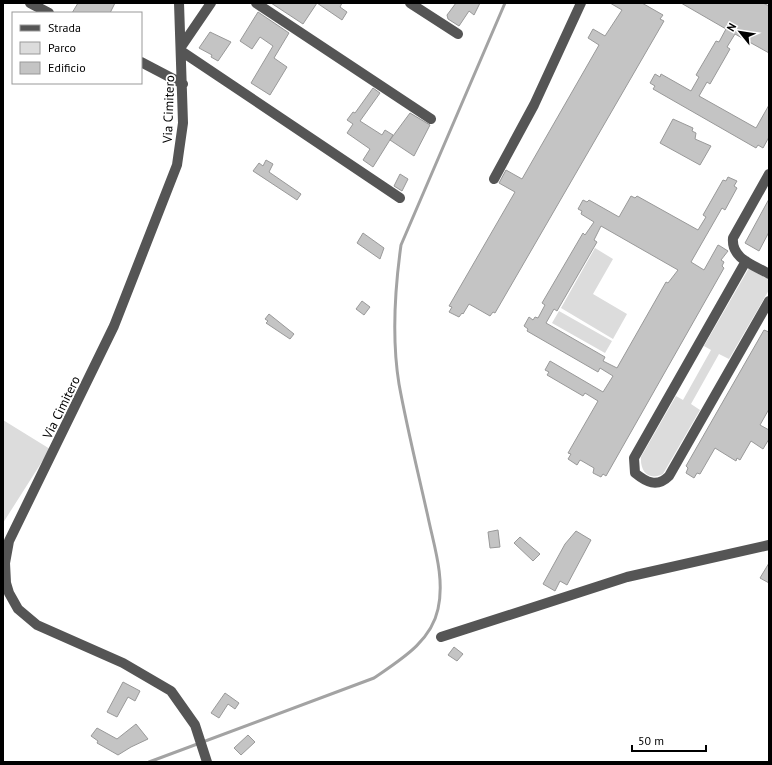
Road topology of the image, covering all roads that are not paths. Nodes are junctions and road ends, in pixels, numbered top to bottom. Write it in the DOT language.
graph roads {
  1 [pos="30,3"];
  2 [pos="179,3"];
  3 [pos="210,3"];
  4 [pos="256,3"];
  5 [pos="410,3"];
  6 [pos="582,3"];
  7 [pos="47,12"];
  8 [pos="458,34"];
  9 [pos="181,49"];
  10 [pos="142,63"];
  11 [pos="182,84"];
  12 [pos="431,119"];
  13 [pos="769,174"];
  14 [pos="494,179"];
  15 [pos="400,198"];
  16 [pos="746,261"];
  17 [pos="769,274"];
  18 [pos="769,301"];
  19 [pos="769,546"];
  20 [pos="441,637"];
  21 [pos="207,762"];
  1 -- 7 [label="street"];
  2 -- 9 [label="street, Via Cimitero"];
  3 -- 9 [label="street"];
  4 -- 12 [label="street"];
  5 -- 8 [label="street"];
  6 -- 14 [label="street"];
  9 -- 11 [label="street, Via Cimitero"];
  9 -- 15 [label="street"];
  10 -- 11 [label="street"];
  11 -- 21 [label="street, Via Cimitero"];
  13 -- 16 [label="street"];
  16 -- 17 [label="street"];
  16 -- 18 [label="street"];
  19 -- 20 [label="street"];
}
